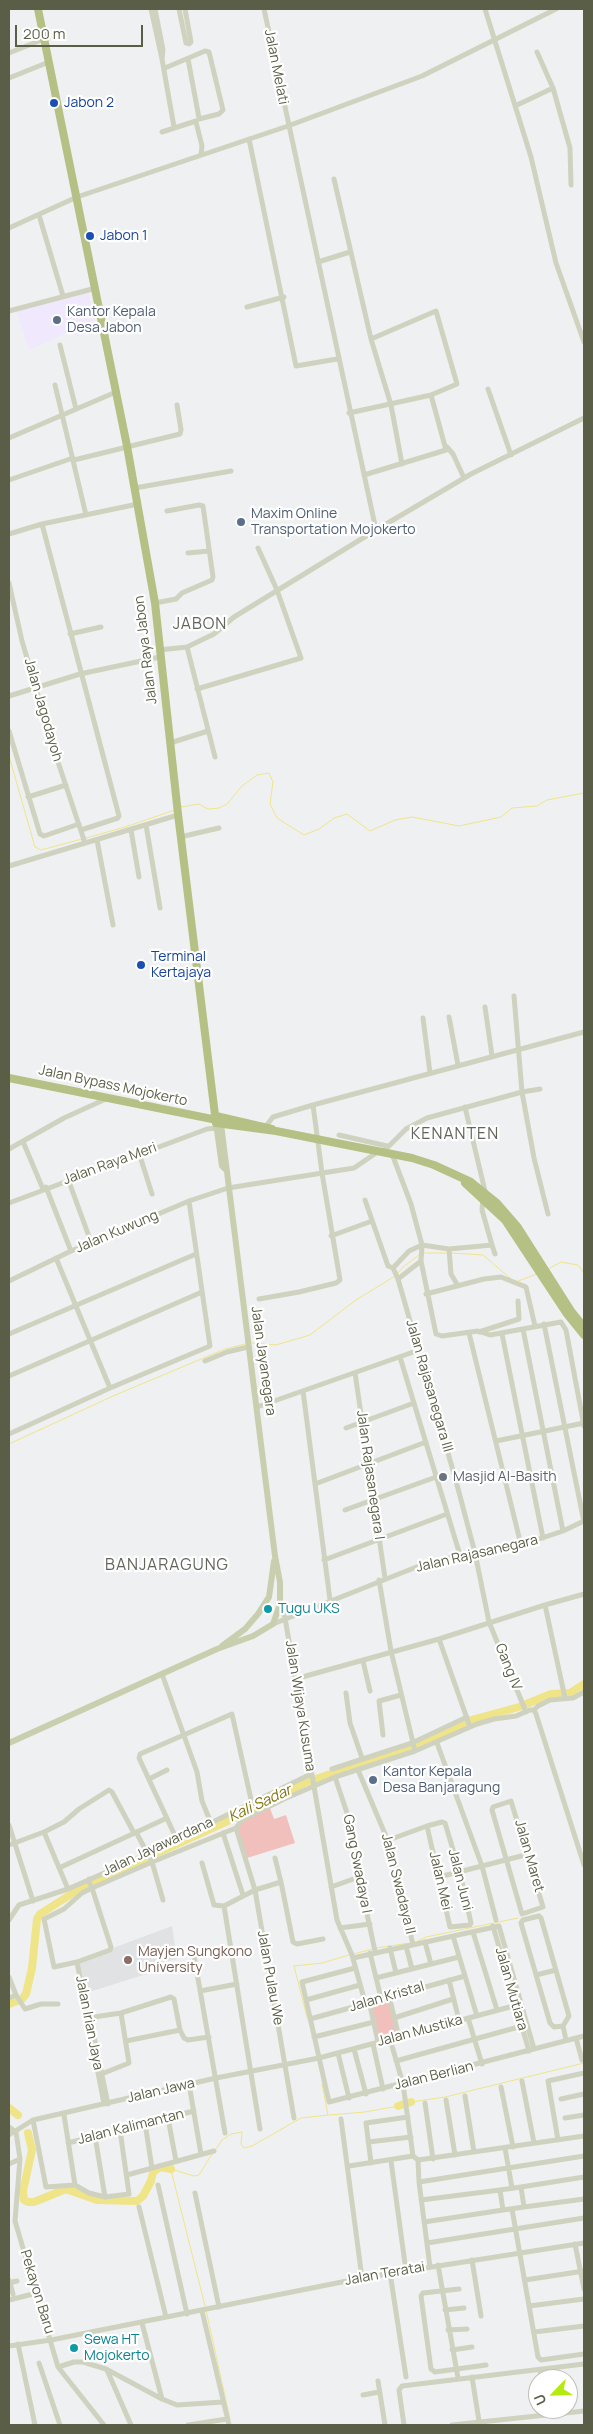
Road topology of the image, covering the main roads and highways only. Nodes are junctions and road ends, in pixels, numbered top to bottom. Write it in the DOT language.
graph roads {
  1 [pos="38,9"];
  2 [pos="9,1078"];
  3 [pos="216,1119"];
  4 [pos="276,1131"];
  5 [pos="547,1279"];
  6 [pos="584,1327"];
  7 [pos="584,1335"];
  8 [pos="275,1556"];
  9 [pos="270,1591"];
  10 [pos="281,1593"];
  11 [pos="252,1622"];
  12 [pos="260,1632"];
  13 [pos="217,1649"];
  14 [pos="9,1743"];
  1 -- 3 [label="highway, Jalan Raya Jabon"];
  2 -- 3 [label="highway, Jalan Bypass Mojokerto"];
  3 -- 4 [label="highway, Jalan Bypass Mojokerto"];
  3 -- 4 [label="highway, Jalan Bypass Mojokerto"];
  3 -- 8 [label="main road, Jalan Jayanegara"];
  4 -- 5 [label="highway, Jalan Bypass Mojokerto"];
  5 -- 6 [label="highway, Jalan Bypass Mojokerto"];
  5 -- 7 [label="highway, Jalan Bypass Mojokerto"];
  8 -- 9 [label="main road, Jalan Jayanegara"];
  8 -- 10 [label="main road, Jalan Jayanegara"];
  9 -- 10 [label="main road"];
  9 -- 11 [label="main road, Jalan Jayanegara"];
  10 -- 12 [label="main road, Jalan Jayanegara"];
  11 -- 12 [label="main road"];
  11 -- 13 [label="main road, Jalan Jayanegara"];
  12 -- 13 [label="main road, Jalan Jayanegara"];
  13 -- 14 [label="main road, Jalan Jayanegara"];
}
